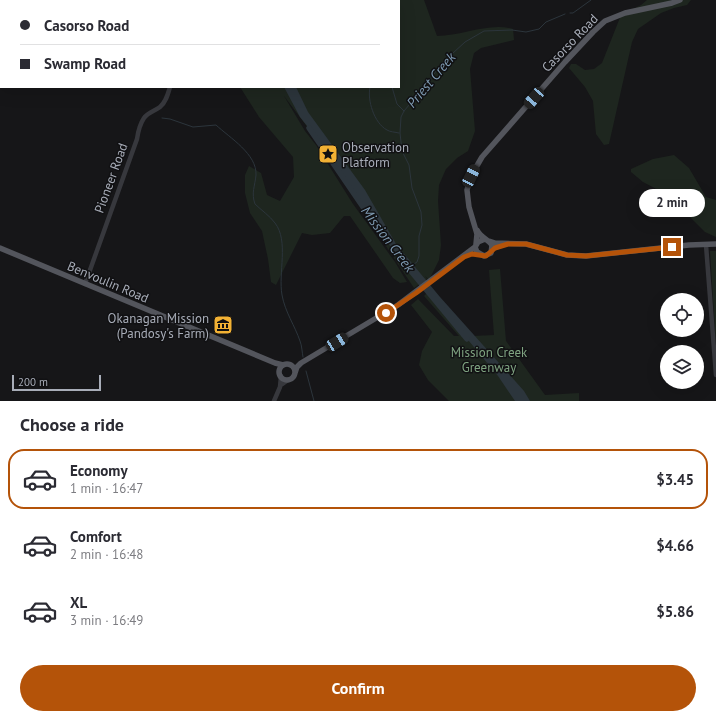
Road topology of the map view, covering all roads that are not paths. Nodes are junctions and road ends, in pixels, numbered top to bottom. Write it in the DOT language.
graph roads {
  1 [pos="680,0"];
  2 [pos="170,88"];
  3 [pos="474,224"];
  4 [pos="487,240"];
  5 [pos="508,244"];
  6 [pos="716,244"];
  7 [pos="706,245"];
  8 [pos="476,246"];
  9 [pos="0,248"];
  10 [pos="491,253"];
  11 [pos="479,254"];
  12 [pos="464,257"];
  13 [pos="85,284"];
  14 [pos="275,363"];
  15 [pos="301,363"];
  16 [pos="291,364"];
  17 [pos="283,365"];
  18 [pos="295,373"];
  19 [pos="280,374"];
  20 [pos="716,375"];
  21 [pos="288,380"];
  22 [pos="280,387"];
  23 [pos="274,401"];
  1 -- 3 [label="main road, Casorso Road"];
  2 -- 13 [label="street, Pioneer Road"];
  3 -- 4 [label="main road, Casorso Road"];
  3 -- 8 [label="main road, Casorso Road"];
  4 -- 5 [label="main road"];
  4 -- 8 [label="main road"];
  4 -- 10 [label="main road"];
  5 -- 7 [label="main road"];
  5 -- 10 [label="main road"];
  6 -- 7 [label="main road"];
  7 -- 20 [label="street"];
  8 -- 11 [label="main road"];
  8 -- 12 [label="main road"];
  9 -- 13 [label="main road, Benvoulin Road"];
  10 -- 11 [label="main road"];
  11 -- 12 [label="main road"];
  12 -- 15 [label="main road"];
  13 -- 14 [label="main road, Benvoulin Road"];
  14 -- 17 [label="main road, Benvoulin Road"];
  14 -- 19 [label="main road"];
  15 -- 16 [label="main road"];
  15 -- 18 [label="main road"];
  16 -- 17 [label="main road"];
  16 -- 18 [label="main road"];
  17 -- 19 [label="main road"];
  18 -- 21 [label="main road"];
  19 -- 21 [label="main road"];
  19 -- 22 [label="street"];
  21 -- 22 [label="street"];
  22 -- 23 [label="street"];
}
